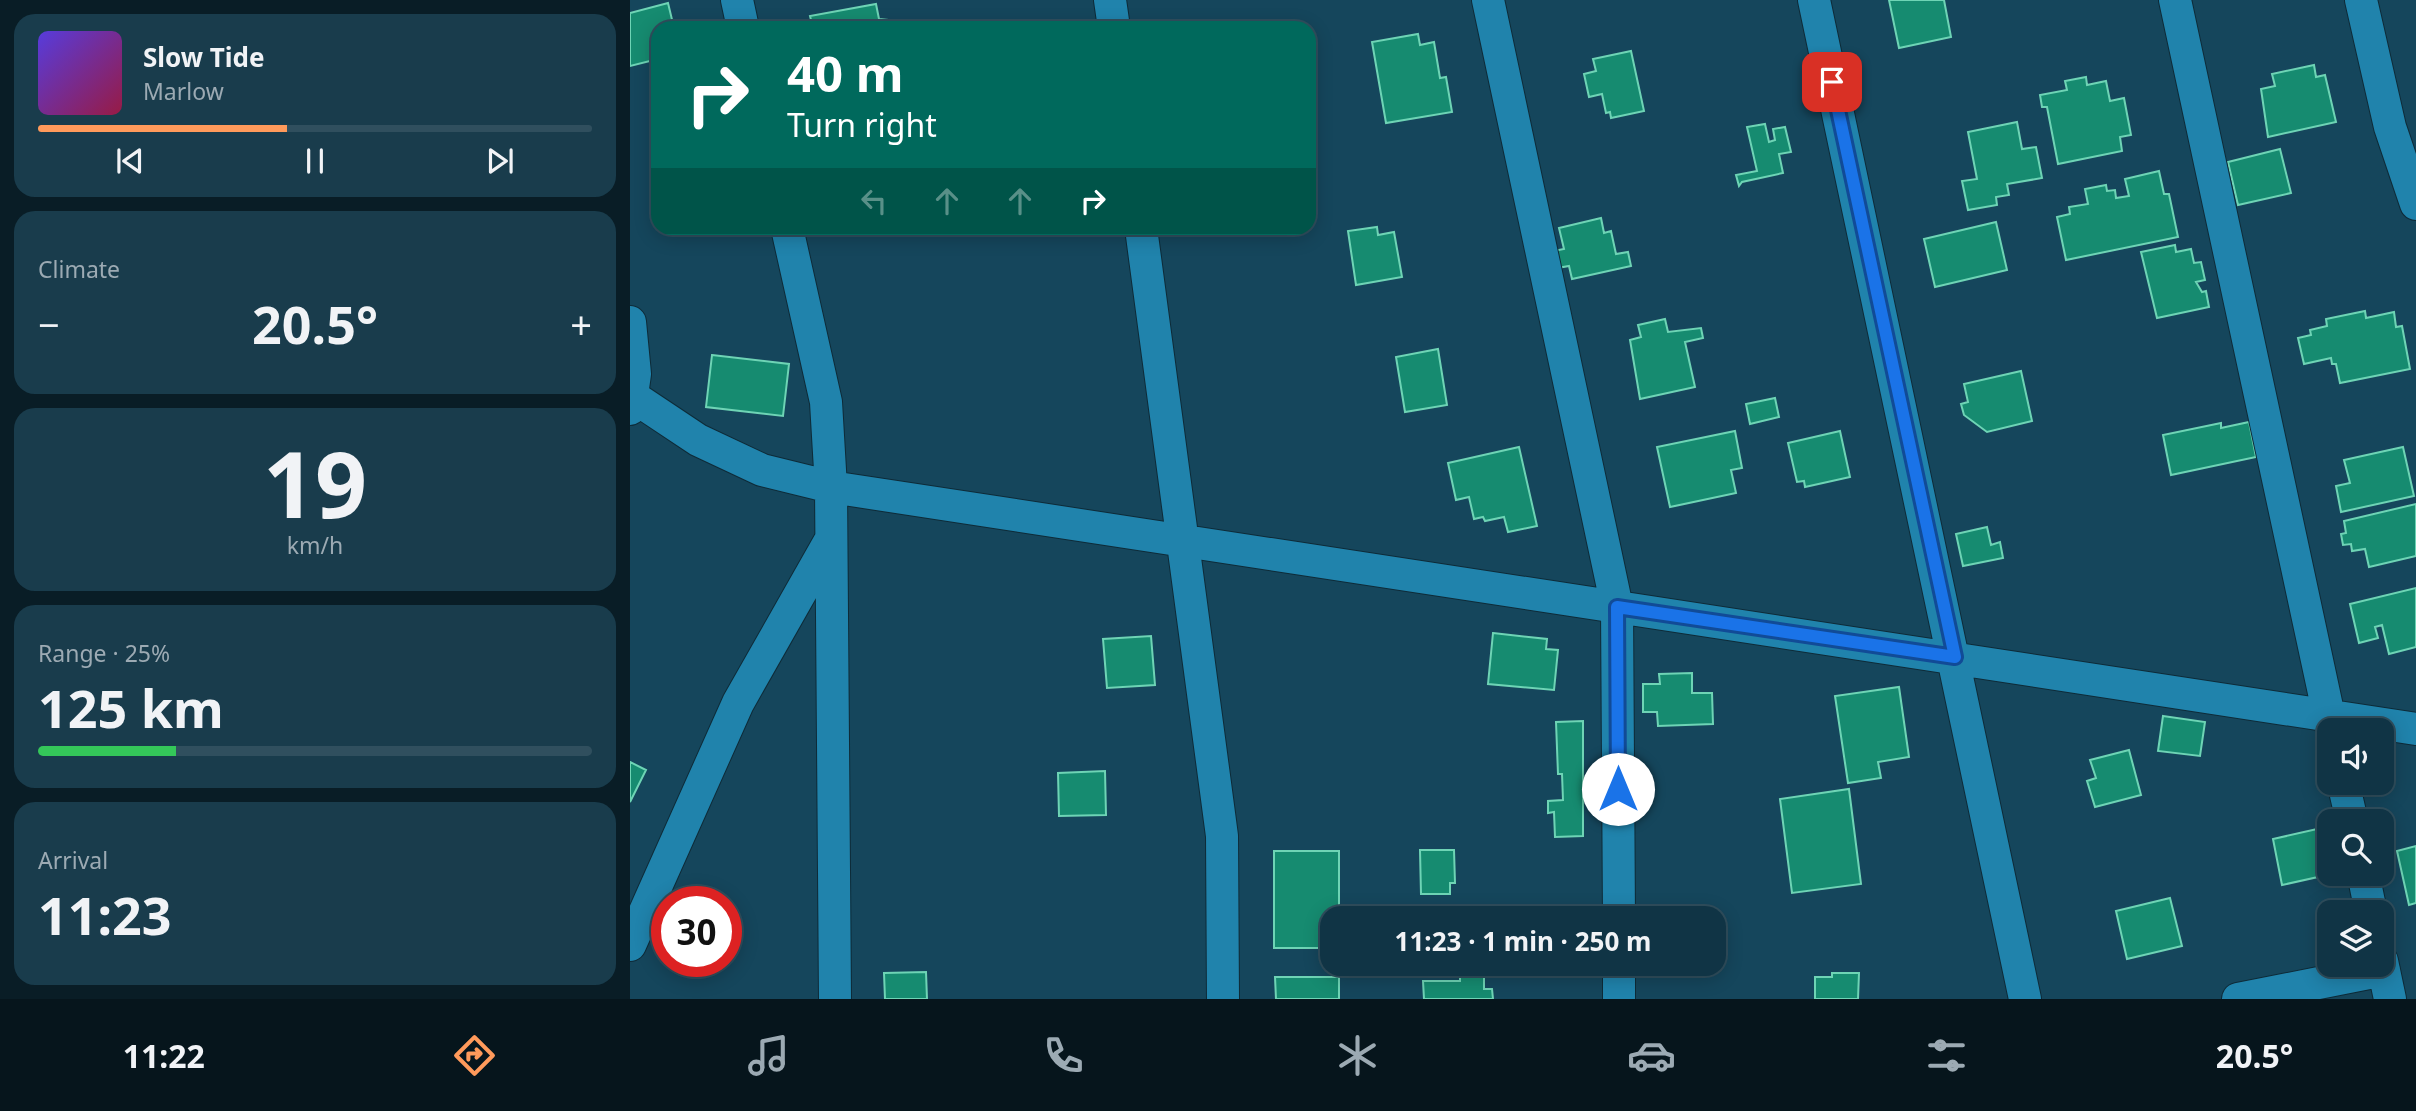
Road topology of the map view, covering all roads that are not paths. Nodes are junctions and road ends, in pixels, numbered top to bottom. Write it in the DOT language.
graph roads {
  1 [pos="737,0"];
  2 [pos="1110,0"];
  3 [pos="1488,0"];
  4 [pos="1814,0"];
  5 [pos="2175,0"];
  6 [pos="2361,0"];
  7 [pos="742,21"];
  8 [pos="1113,21"];
  9 [pos="2416,204"];
  10 [pos="789,235"];
  11 [pos="1142,235"];
  12 [pos="630,322"];
  13 [pos="631,402"];
  14 [pos="831,487"];
  15 [pos="832,537"];
  16 [pos="1183,543"];
  17 [pos="1617,607"];
  18 [pos="1955,657"];
  19 [pos="2329,718"];
  20 [pos="2317,720"];
  21 [pos="2394,727"];
  22 [pos="2416,729"];
  23 [pos="1619,906"];
  24 [pos="630,945"];
  25 [pos="1619,976"];
  26 [pos="2385,977"];
  27 [pos="835,999"];
  28 [pos="1223,999"];
  29 [pos="1619,999"];
  30 [pos="2025,999"];
  31 [pos="2238,999"];
  1 -- 7 [label="street"];
  2 -- 8 [label="street"];
  3 -- 17 [label="street"];
  4 -- 18 [label="street"];
  5 -- 19 [label="street"];
  6 -- 9 [label="street"];
  10 -- 14 [label="street"];
  11 -- 16 [label="street"];
  12 -- 13 [label="street"];
  13 -- 14 [label="street"];
  14 -- 15 [label="street"];
  14 -- 16 [label="street"];
  15 -- 24 [label="street"];
  15 -- 27 [label="street"];
  16 -- 17 [label="street"];
  16 -- 28 [label="street"];
  17 -- 18 [label="street"];
  17 -- 23 [label="street"];
  18 -- 20 [label="street"];
  18 -- 30 [label="street"];
  21 -- 22 [label="street"];
  25 -- 29 [label="street"];
  26 -- 31 [label="street"];
}
